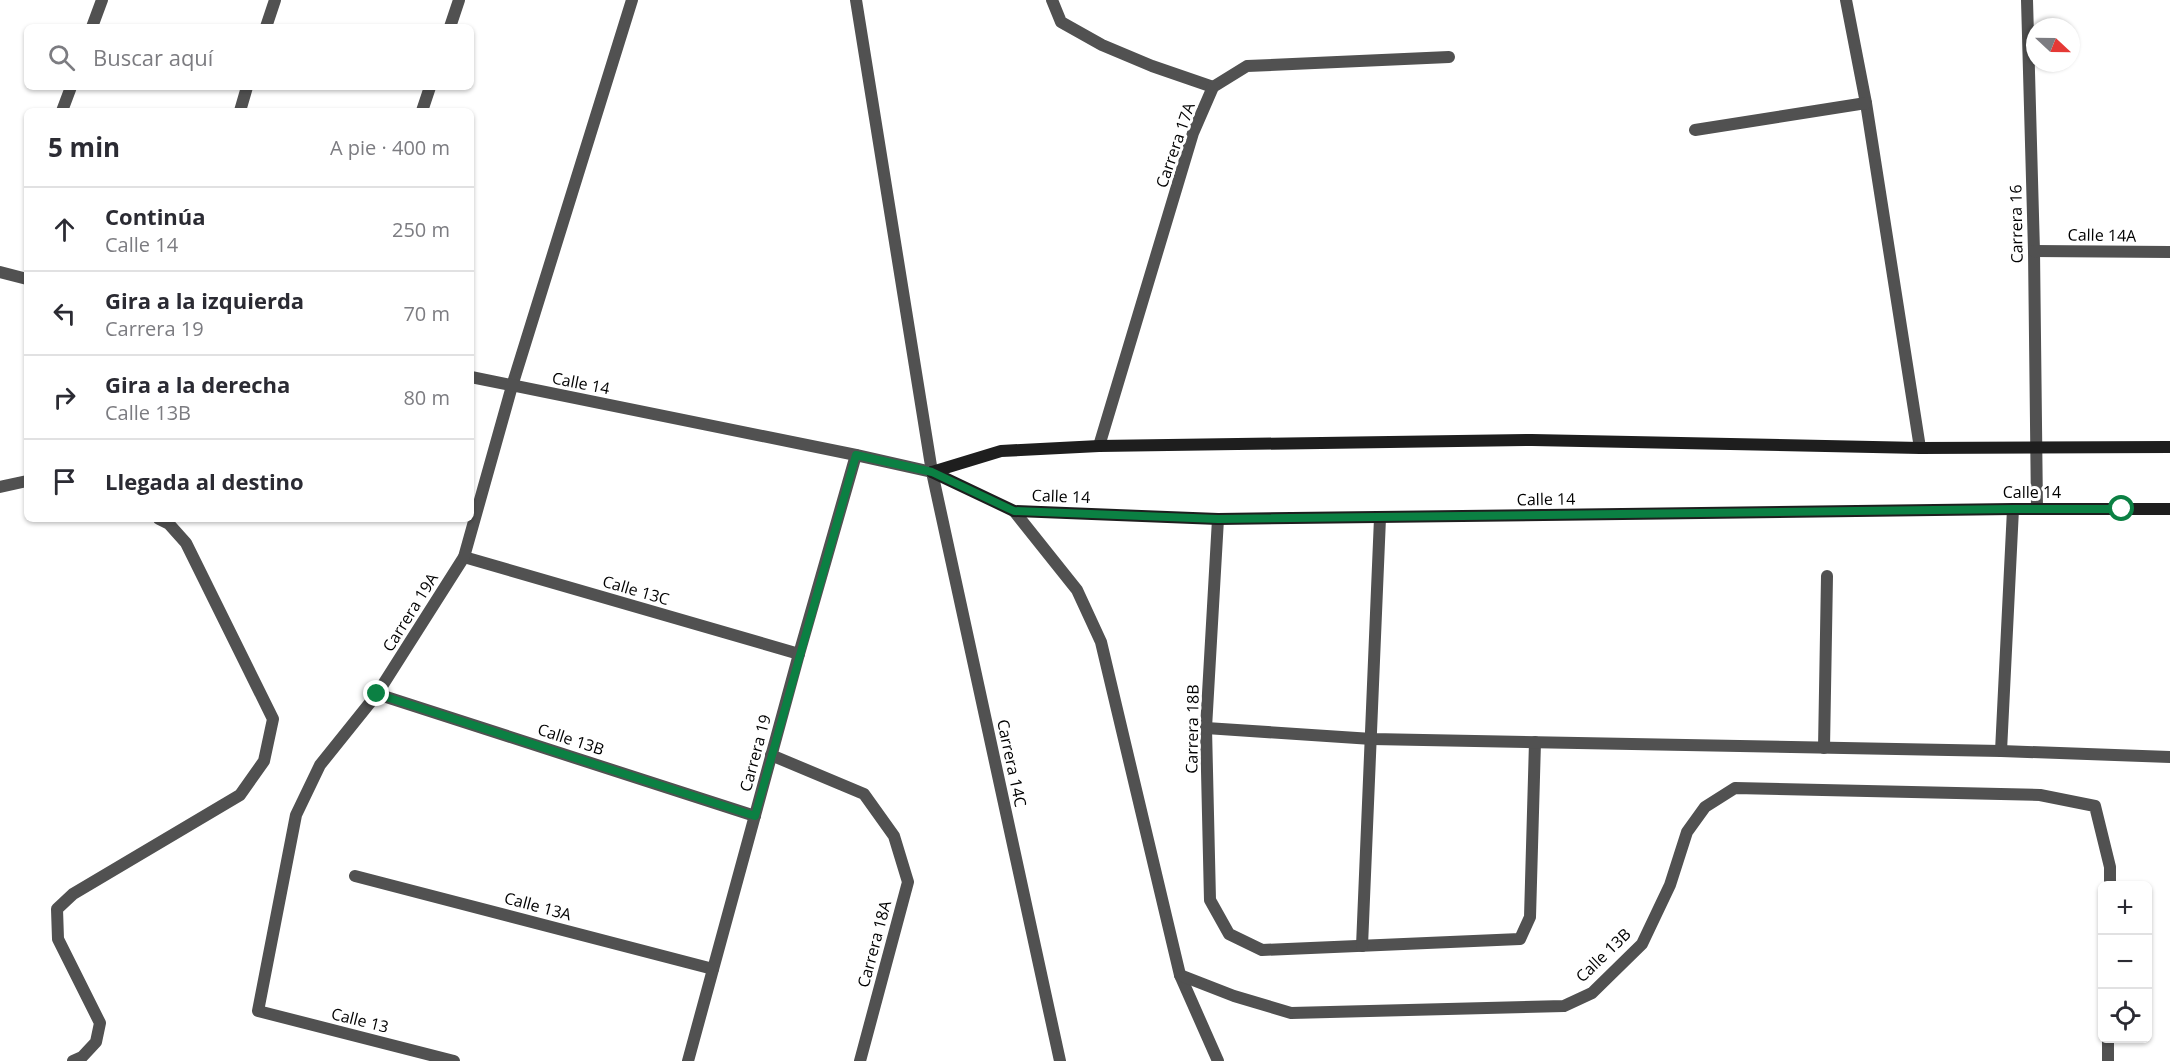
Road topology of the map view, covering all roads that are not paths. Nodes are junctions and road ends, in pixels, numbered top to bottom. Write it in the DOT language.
graph roads {
  1 [pos="102,0"];
  2 [pos="275,0"];
  3 [pos="459,0"];
  4 [pos="632,0"];
  5 [pos="856,0"];
  6 [pos="1052,0"];
  7 [pos="1846,0"];
  8 [pos="2027,0"];
  9 [pos="93,24"];
  10 [pos="267,24"];
  11 [pos="451,24"];
  12 [pos="1449,57"];
  13 [pos="1213,87"];
  14 [pos="70,90"];
  15 [pos="247,90"];
  16 [pos="429,90"];
  17 [pos="1866,103"];
  18 [pos="63,108"];
  19 [pos="241,108"];
  20 [pos="423,108"];
  21 [pos="1695,130"];
  22 [pos="2034,251"];
  23 [pos="2170,252"];
  24 [pos="0,272"];
  25 [pos="24,278"];
  26 [pos="474,377"];
  27 [pos="512,386"];
  28 [pos="1099,446"];
  29 [pos="2037,446"];
  30 [pos="2170,447"];
  31 [pos="1920,448"];
  32 [pos="856,455"];
  33 [pos="932,472"];
  34 [pos="24,482"];
  35 [pos="0,487"];
  36 [pos="2013,509"];
  37 [pos="2037,509"];
  38 [pos="2170,509"];
  39 [pos="1014,511"];
  40 [pos="1380,518"];
  41 [pos="1218,519"];
  42 [pos="474,521"];
  43 [pos="165,522"];
  44 [pos="474,522"];
  45 [pos="464,557"];
  46 [pos="1827,576"];
  47 [pos="799,654"];
  48 [pos="377,694"];
  49 [pos="1206,728"];
  50 [pos="1372,739"];
  51 [pos="1534,742"];
  52 [pos="1824,748"];
  53 [pos="2001,751"];
  54 [pos="771,756"];
  55 [pos="2170,758"];
  56 [pos="755,816"];
  57 [pos="355,876"];
  58 [pos="2110,881"];
  59 [pos="1362,946"];
  60 [pos="713,969"];
  61 [pos="1180,975"];
  62 [pos="258,1011"];
  63 [pos="2108,1043"];
  64 [pos="73,1061"];
  65 [pos="454,1061"];
  66 [pos="688,1061"];
  67 [pos="860,1061"];
  68 [pos="1060,1061"];
  69 [pos="1218,1061"];
  70 [pos="2108,1061"];
  1 -- 9 [label="street"];
  2 -- 10 [label="street"];
  3 -- 11 [label="street"];
  4 -- 27 [label="street, Carrera 19A"];
  5 -- 33 [label="street, Carrera 14C"];
  6 -- 13 [label="street"];
  7 -- 17 [label="street"];
  8 -- 22 [label="street, Carrera 16"];
  12 -- 13 [label="street, Carrera 17A"];
  13 -- 28 [label="street, Carrera 17A"];
  14 -- 18 [label="street"];
  15 -- 19 [label="street"];
  16 -- 20 [label="street"];
  17 -- 21 [label="street"];
  17 -- 31 [label="street"];
  22 -- 23 [label="street, Calle 14A"];
  22 -- 29 [label="street, Carrera 16"];
  24 -- 25 [label="street"];
  26 -- 27 [label="street, Calle 14"];
  27 -- 32 [label="street, Calle 14"];
  27 -- 42 [label="street, Carrera 19A"];
  28 -- 31 [label="main road, Calle 14"];
  28 -- 33 [label="main road, Calle 14"];
  29 -- 30 [label="main road, Calle 14"];
  29 -- 31 [label="main road, Calle 14"];
  29 -- 37 [label="street, Carrera 16"];
  32 -- 33 [label="street, Calle 14"];
  32 -- 47 [label="street, Carrera 19"];
  33 -- 39 [label="main road, Calle 14"];
  33 -- 68 [label="street, Carrera 14C"];
  34 -- 35 [label="street"];
  36 -- 37 [label="main road, Calle 14"];
  36 -- 40 [label="main road, Calle 14"];
  36 -- 53 [label="street"];
  37 -- 38 [label="main road, Calle 14"];
  39 -- 41 [label="main road, Calle 14"];
  39 -- 61 [label="street"];
  40 -- 41 [label="main road, Calle 14"];
  40 -- 50 [label="street"];
  41 -- 49 [label="street, Carrera 18B"];
  43 -- 64 [label="street"];
  44 -- 45 [label="street, Carrera 19A"];
  45 -- 47 [label="street, Calle 13C"];
  45 -- 48 [label="street, Carrera 19A"];
  46 -- 52 [label="street"];
  47 -- 54 [label="street, Carrera 19"];
  48 -- 56 [label="street, Calle 13B"];
  48 -- 62 [label="street, Carrera 19A"];
  49 -- 50 [label="street"];
  49 -- 59 [label="street, Carrera 18B"];
  50 -- 51 [label="street"];
  50 -- 59 [label="street"];
  51 -- 52 [label="street"];
  51 -- 59 [label="street"];
  52 -- 53 [label="street"];
  53 -- 55 [label="street"];
  54 -- 56 [label="street, Carrera 19"];
  54 -- 67 [label="street, Carrera 18A"];
  56 -- 60 [label="street, Carrera 19"];
  57 -- 60 [label="street, Calle 13A"];
  58 -- 61 [label="street, Calle 13B"];
  60 -- 66 [label="street, Carrera 19"];
  61 -- 69 [label="street"];
  62 -- 65 [label="street, Calle 13"];
  63 -- 70 [label="street"];
}
